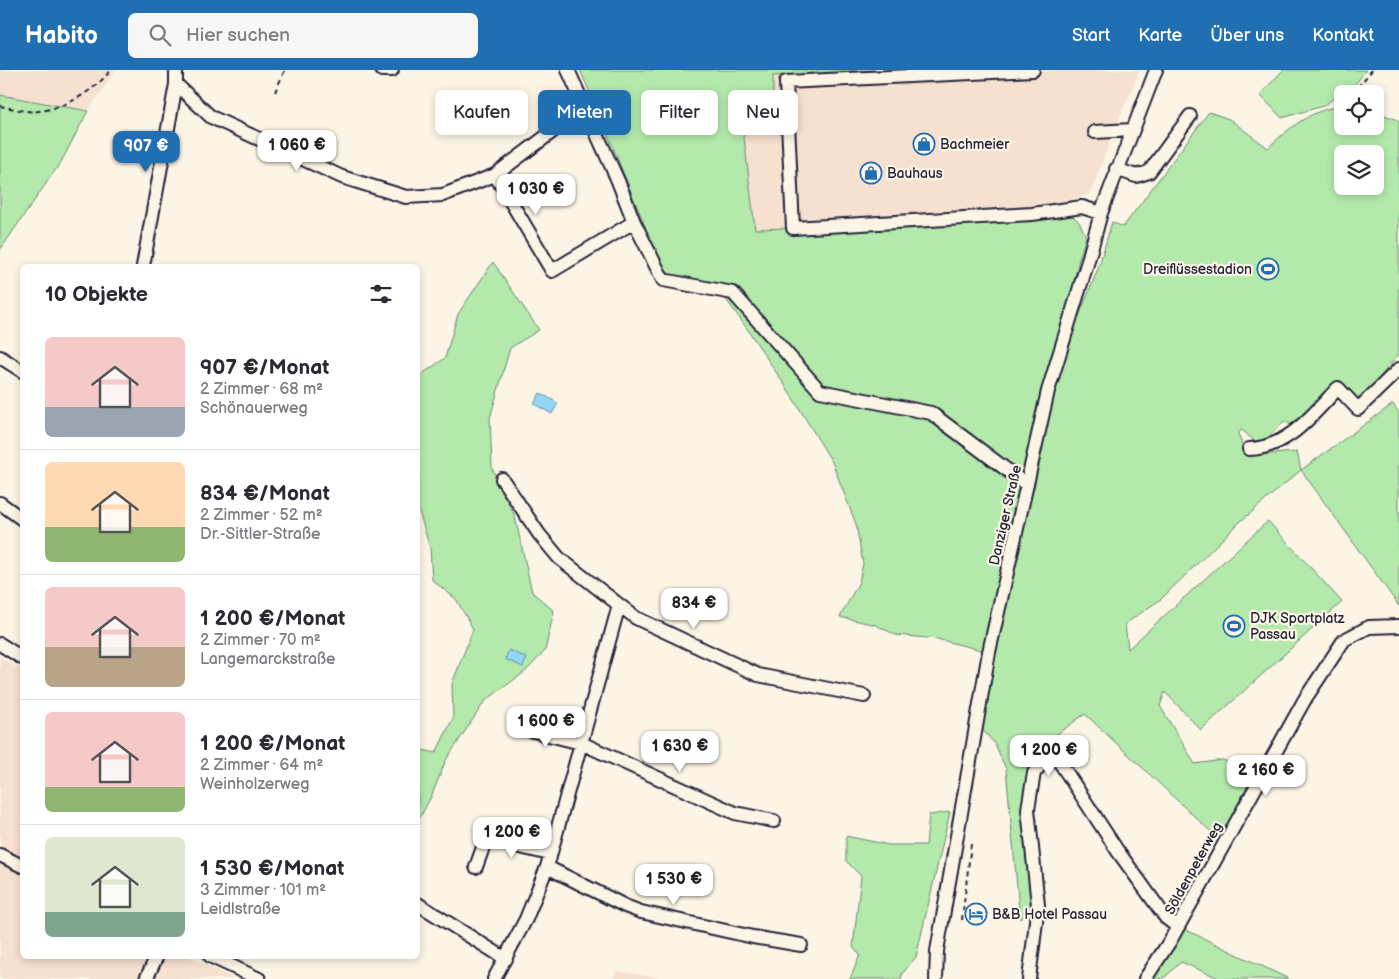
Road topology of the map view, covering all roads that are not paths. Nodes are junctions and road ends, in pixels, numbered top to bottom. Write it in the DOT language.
graph roads {
  1 [pos="176,70"];
  2 [pos="382,70"];
  3 [pos="392,70"];
  4 [pos="568,70"];
  5 [pos="1033,70"];
  6 [pos="1156,70"];
  7 [pos="176,84"];
  8 [pos="577,90"];
  9 [pos="1190,116"];
  10 [pos="1132,130"];
  11 [pos="1095,132"];
  12 [pos="548,135"];
  13 [pos="597,135"];
  14 [pos="1116,169"];
  15 [pos="495,176"];
  16 [pos="1101,213"];
  17 [pos="634,222"];
  18 [pos="144,264"];
  19 [pos="0,357"];
  20 [pos="1399,369"];
  21 [pos="20,370"];
  22 [pos="1249,449"];
  23 [pos="502,479"];
  24 [pos="1027,485"];
  25 [pos="0,503"];
  26 [pos="20,518"];
  27 [pos="620,605"];
  28 [pos="1399,626"];
  29 [pos="0,644"];
  30 [pos="20,657"];
  31 [pos="864,696"];
  32 [pos="517,727"];
  33 [pos="581,743"];
  34 [pos="774,821"];
  35 [pos="550,854"];
  36 [pos="0,855"];
  37 [pos="20,865"];
  38 [pos="476,867"];
  39 [pos="547,867"];
  40 [pos="420,905"];
  41 [pos="1178,927"];
  42 [pos="801,945"];
  43 [pos="156,959"];
  44 [pos="216,959"];
  45 [pos="506,959"];
  46 [pos="1030,973"];
  47 [pos="498,978"];
  48 [pos="146,979"];
  49 [pos="259,979"];
  50 [pos="936,979"];
  51 [pos="1040,979"];
  52 [pos="1145,979"];
  1 -- 7 [label="street"];
  2 -- 3 [label="street"];
  4 -- 8 [label="street"];
  5 -- 16 [label="street"];
  6 -- 10 [label="street, Danziger Straße"];
  7 -- 15 [label="street"];
  7 -- 18 [label="street"];
  9 -- 14 [label="street"];
  10 -- 11 [label="street"];
  10 -- 14 [label="street, Danziger Straße"];
  12 -- 15 [label="street"];
  13 -- 17 [label="street"];
  14 -- 16 [label="street, Danziger Straße"];
  15 -- 17 [label="street"];
  16 -- 24 [label="street, Danziger Straße"];
  17 -- 24 [label="street"];
  19 -- 21 [label="street"];
  20 -- 22 [label="street"];
  23 -- 27 [label="street"];
  24 -- 50 [label="street, Danziger Straße"];
  25 -- 26 [label="street"];
  27 -- 31 [label="street"];
  27 -- 33 [label="street"];
  28 -- 41 [label="street, Söldenpeterweg"];
  29 -- 30 [label="street"];
  32 -- 33 [label="street"];
  33 -- 34 [label="street"];
  33 -- 35 [label="street"];
  35 -- 38 [label="street"];
  35 -- 39 [label="street"];
  36 -- 37 [label="street"];
  39 -- 42 [label="street"];
  39 -- 45 [label="street"];
  40 -- 45 [label="street"];
  41 -- 46 [label="street"];
  41 -- 52 [label="street, Söldenpeterweg"];
  43 -- 48 [label="street"];
  44 -- 49 [label="street"];
  45 -- 47 [label="street"];
  46 -- 51 [label="street"];
}
